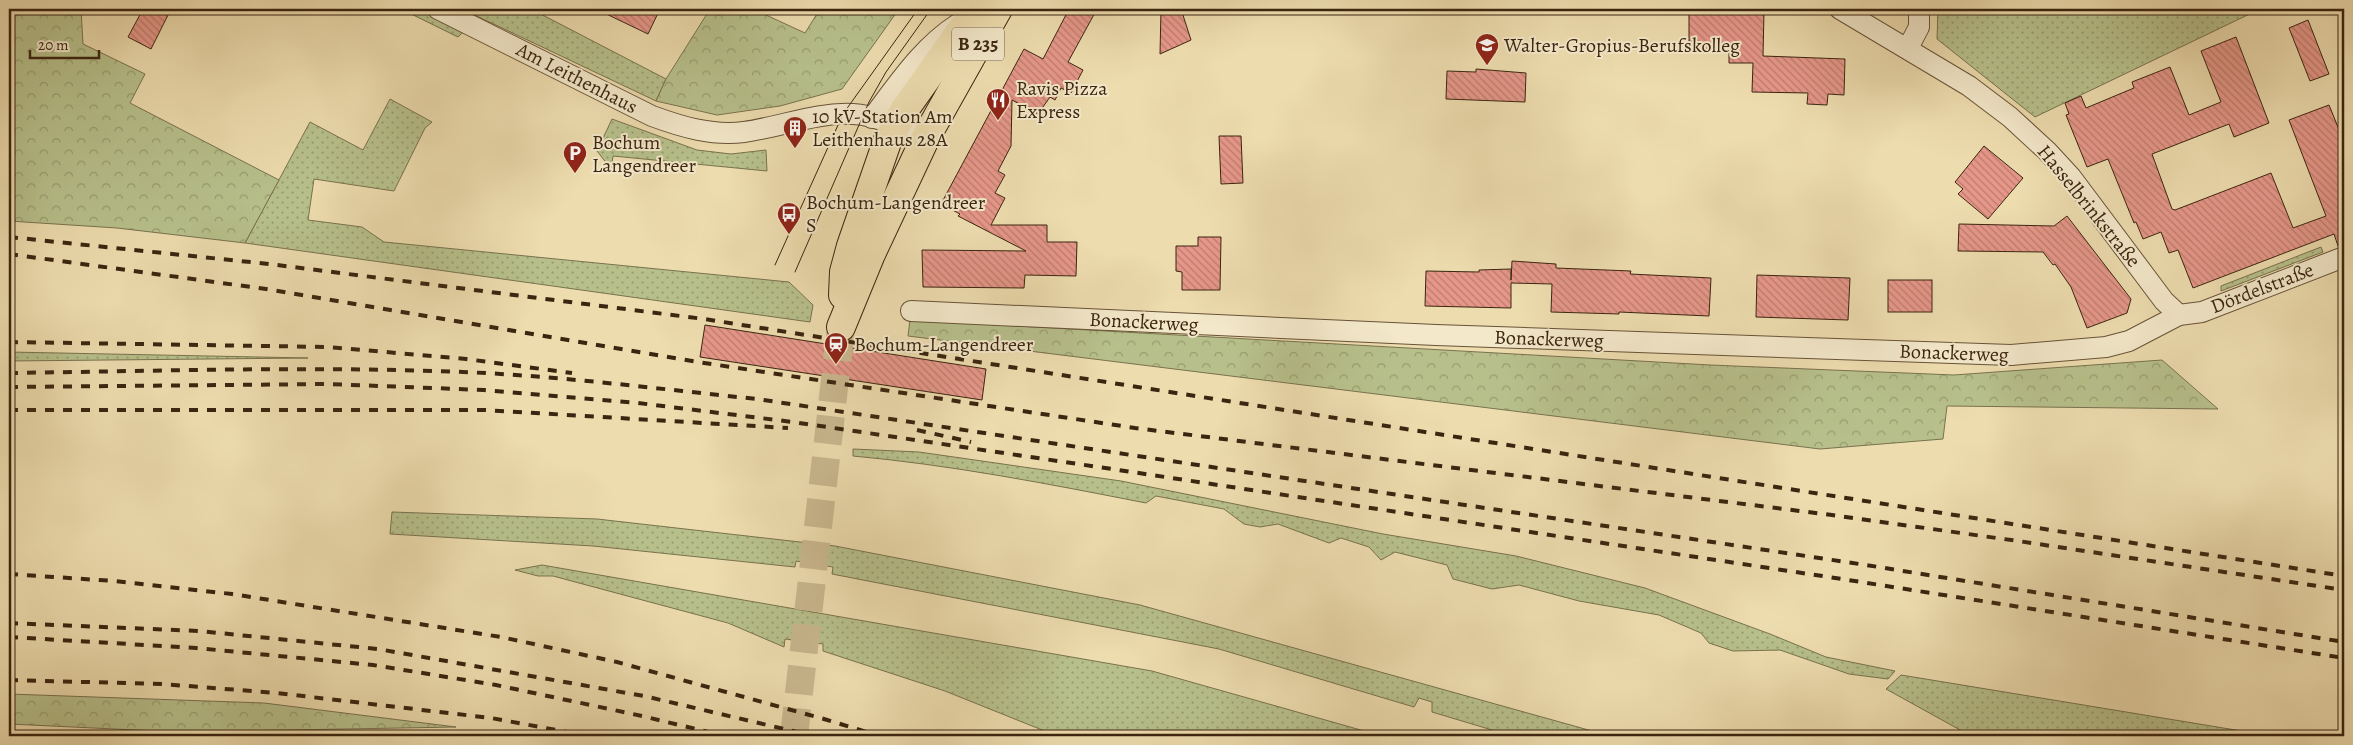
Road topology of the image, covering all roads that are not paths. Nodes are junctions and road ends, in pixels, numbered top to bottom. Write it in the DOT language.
graph roads {
  1 [pos="438,9"];
  2 [pos="998,9"];
  3 [pos="1840,9"];
  4 [pos="1919,9"];
  5 [pos="973,12"];
  6 [pos="1908,48"];
  7 [pos="884,122"];
  8 [pos="925,139"];
  9 [pos="2344,257"];
  10 [pos="912,311"];
  11 [pos="2179,315"];
  1 -- 7 [label="street, Am Leithenhaus"];
  2 -- 8 [label="main road, B 235"];
  3 -- 6 [label="street, Hasselbrinkstraße"];
  4 -- 6 [label="street"];
  5 -- 7 [label="main road, B 235"];
  6 -- 11 [label="street, Hasselbrinkstraße"];
  7 -- 8 [label="street, Am Leithenhaus"];
  7 -- 8 [label="main road, B 235"];
  9 -- 11 [label="street, Dördelstraße"];
  10 -- 11 [label="street, Bonackerweg"];
}
